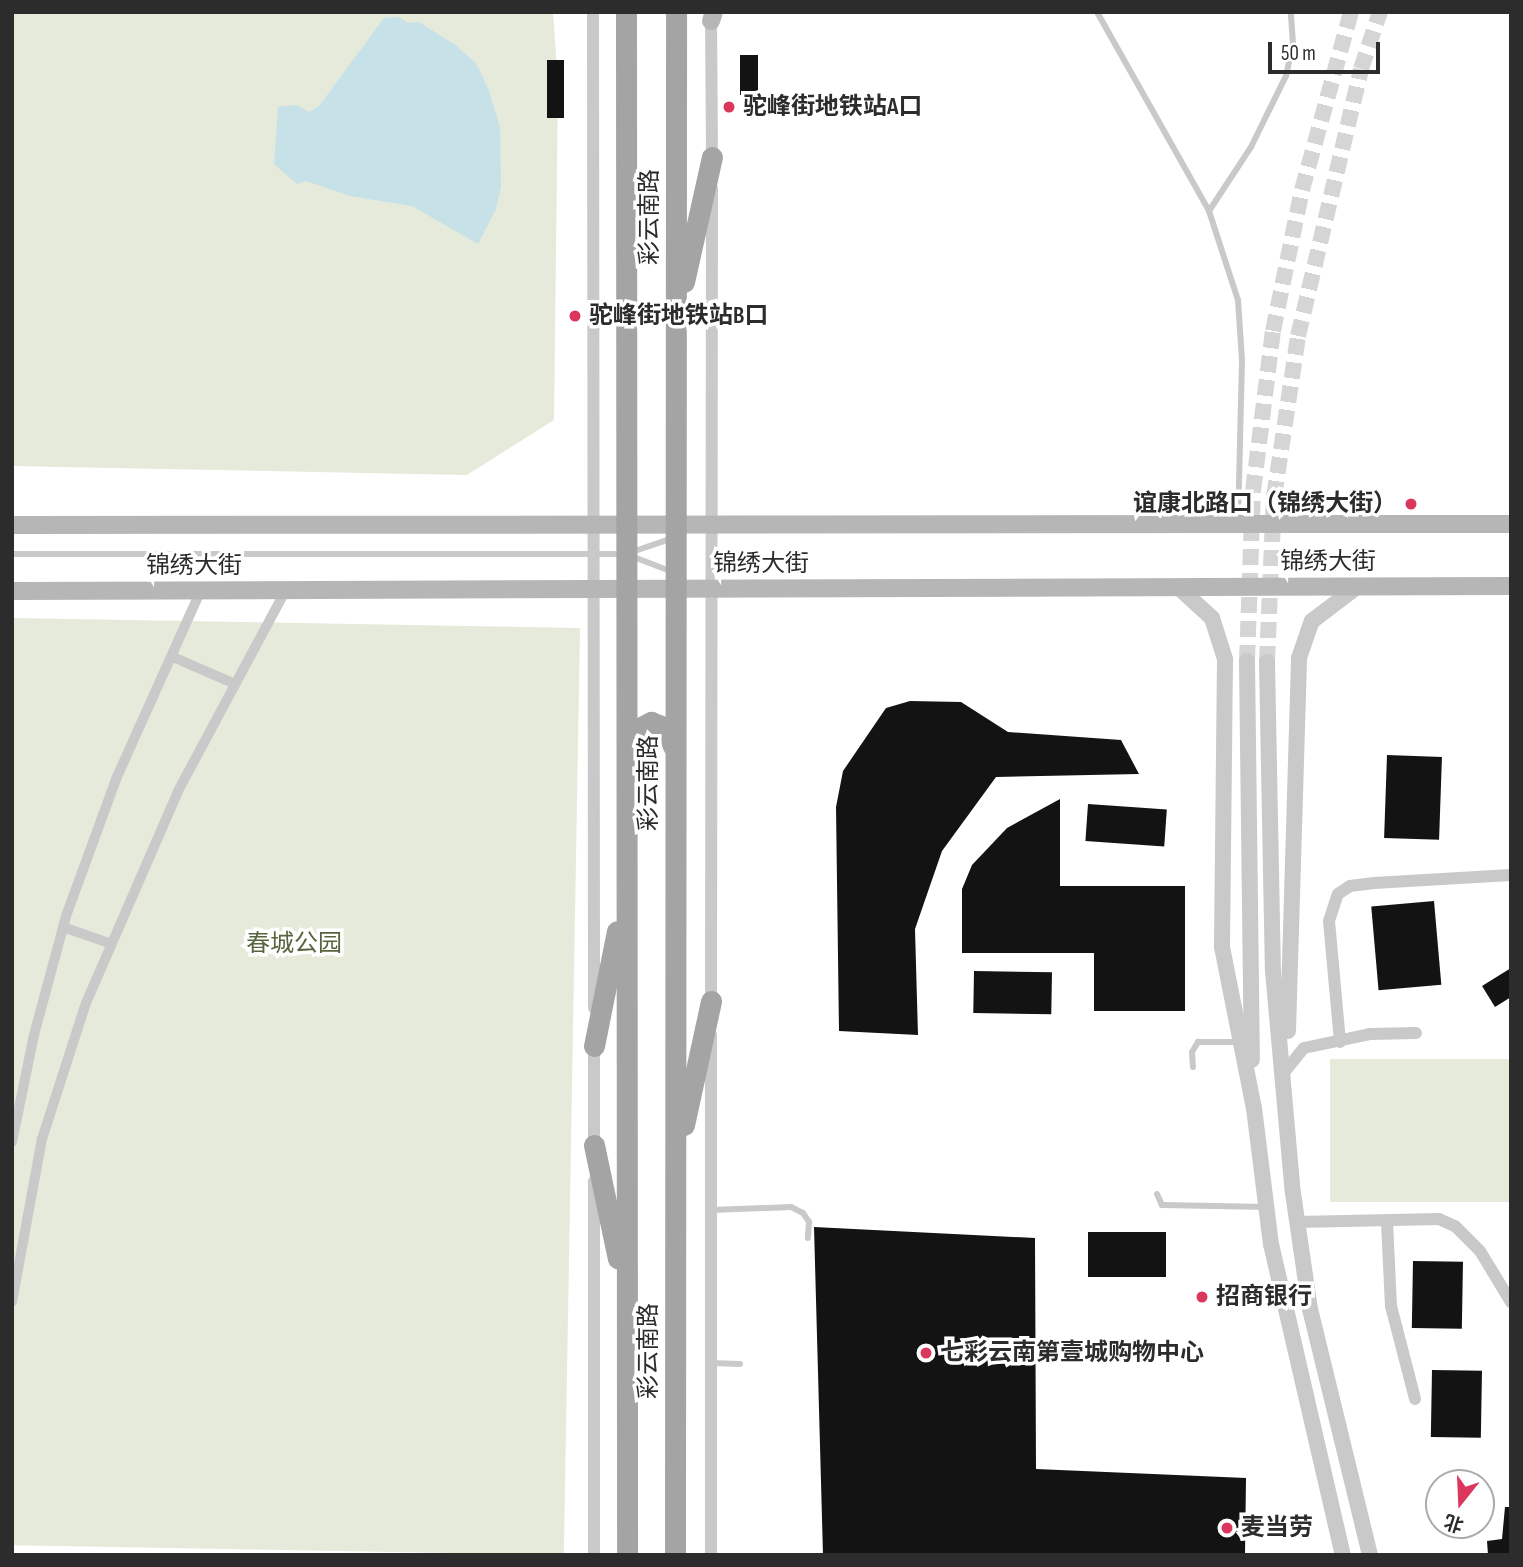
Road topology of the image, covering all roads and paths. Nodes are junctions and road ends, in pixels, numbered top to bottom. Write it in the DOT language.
graph roads {
  1 [pos="593,12"];
  2 [pos="615,12"];
  3 [pos="626,12"];
  4 [pos="676,12"];
  5 [pos="1097,12"];
  6 [pos="1291,12"];
  7 [pos="712,15"];
  8 [pos="626,61"];
  9 [pos="712,157"];
  10 [pos="1209,211"];
  11 [pos="676,318"];
  12 [pos="626,524"];
  13 [pos="712,524"];
  14 [pos="1238,524"];
  15 [pos="1511,524"];
  16 [pos="12,525"];
  17 [pos="594,525"];
  18 [pos="676,530"];
  19 [pos="594,554"];
  20 [pos="626,554"];
  21 [pos="12,555"];
  22 [pos="676,581"];
  23 [pos="1511,586"];
  24 [pos="1178,587"];
  25 [pos="1357,587"];
  26 [pos="594,589"];
  27 [pos="626,589"];
  28 [pos="712,589"];
  29 [pos="201,590"];
  30 [pos="286,590"];
  31 [pos="12,591"];
  32 [pos="173,657"];
  33 [pos="1247,661"];
  34 [pos="1267,662"];
  35 [pos="235,684"];
  36 [pos="626,753"];
  37 [pos="675,755"];
  38 [pos="1511,875"];
  39 [pos="626,884"];
  40 [pos="63,927"];
  41 [pos="109,943"];
  42 [pos="711,1001"];
  43 [pos="1416,1033"];
  44 [pos="1241,1042"];
  45 [pos="1340,1042"];
  46 [pos="594,1046"];
  47 [pos="1193,1067"];
  48 [pos="1286,1070"];
  49 [pos="1286,1089"];
  50 [pos="1254,1108"];
  51 [pos="12,1142"];
  52 [pos="594,1144"];
  53 [pos="675,1168"];
  54 [pos="1157,1194"];
  55 [pos="1267,1207"];
  56 [pos="711,1210"];
  57 [pos="1298,1222"];
  58 [pos="1387,1222"];
  59 [pos="808,1238"];
  60 [pos="12,1302"];
  61 [pos="1511,1302"];
  62 [pos="627,1303"];
  63 [pos="711,1363"];
  64 [pos="740,1364"];
  65 [pos="1415,1399"];
  66 [pos="594,1555"];
  67 [pos="627,1555"];
  68 [pos="675,1555"];
  69 [pos="711,1555"];
  70 [pos="1343,1555"];
  71 [pos="1370,1555"];
  1 -- 17 [label="street"];
  2 -- 8 [label="main road"];
  3 -- 8 [label="main road, 彩云南路"];
  4 -- 11 [label="main road, 彩云南路"];
  5 -- 10 [label="lane"];
  6 -- 10 [label="lane"];
  7 -- 9 [label="street"];
  8 -- 12 [label="main road, 彩云南路"];
  9 -- 11 [label="main road"];
  9 -- 13 [label="street"];
  10 -- 14 [label="lane"];
  11 -- 18 [label="main road, 彩云南路"];
  12 -- 17 [label="main road, 锦绣大街"];
  12 -- 18 [label="main road, 锦绣大街"];
  12 -- 20 [label="main road, 彩云南路"];
  13 -- 14 [label="main road, 锦绣大街"];
  13 -- 18 [label="main road, 锦绣大街"];
  13 -- 28 [label="street"];
  14 -- 15 [label="main road, 锦绣大街"];
  16 -- 17 [label="main road, 锦绣大街"];
  17 -- 19 [label="street"];
  18 -- 20 [label="lane"];
  18 -- 22 [label="main road, 彩云南路"];
  19 -- 20 [label="lane"];
  19 -- 21 [label="lane"];
  19 -- 26 [label="street"];
  20 -- 22 [label="lane"];
  20 -- 27 [label="main road, 彩云南路"];
  22 -- 27 [label="main road, 锦绣大街"];
  22 -- 28 [label="main road, 锦绣大街"];
  22 -- 37 [label="main road, 彩云南路"];
  23 -- 25 [label="main road, 锦绣大街"];
  24 -- 25 [label="main road, 锦绣大街"];
  24 -- 28 [label="main road, 锦绣大街"];
  24 -- 44 [label="street"];
  25 -- 48 [label="street"];
  26 -- 27 [label="main road, 锦绣大街"];
  26 -- 30 [label="main road, 锦绣大街"];
  26 -- 46 [label="street"];
  27 -- 36 [label="main road, 彩云南路"];
  28 -- 42 [label="street"];
  29 -- 30 [label="main road, 锦绣大街"];
  29 -- 31 [label="main road, 锦绣大街"];
  29 -- 32 [label="street"];
  30 -- 35 [label="street"];
  32 -- 35 [label="street"];
  32 -- 40 [label="street"];
  33 -- 50 [label="street"];
  34 -- 49 [label="street"];
  35 -- 41 [label="street"];
  36 -- 37 [label="main road"];
  36 -- 39 [label="main road, 彩云南路"];
  37 -- 53 [label="main road, 彩云南路"];
  38 -- 45 [label="street"];
  39 -- 46 [label="main road"];
  39 -- 62 [label="main road, 彩云南路"];
  40 -- 41 [label="street"];
  40 -- 51 [label="street"];
  41 -- 60 [label="street"];
  42 -- 53 [label="main road"];
  42 -- 56 [label="street"];
  43 -- 45 [label="street"];
  44 -- 47 [label="lane"];
  44 -- 50 [label="street"];
  45 -- 48 [label="street"];
  46 -- 52 [label="street"];
  48 -- 49 [label="street"];
  49 -- 57 [label="street"];
  50 -- 55 [label="street"];
  52 -- 62 [label="main road"];
  52 -- 66 [label="street"];
  53 -- 68 [label="main road, 彩云南路"];
  54 -- 55 [label="lane"];
  55 -- 70 [label="street"];
  56 -- 59 [label="lane"];
  56 -- 63 [label="street"];
  57 -- 58 [label="street"];
  57 -- 71 [label="street"];
  58 -- 61 [label="street"];
  58 -- 65 [label="street"];
  62 -- 67 [label="main road, 彩云南路"];
  63 -- 64 [label="lane"];
  63 -- 69 [label="street"];
}
